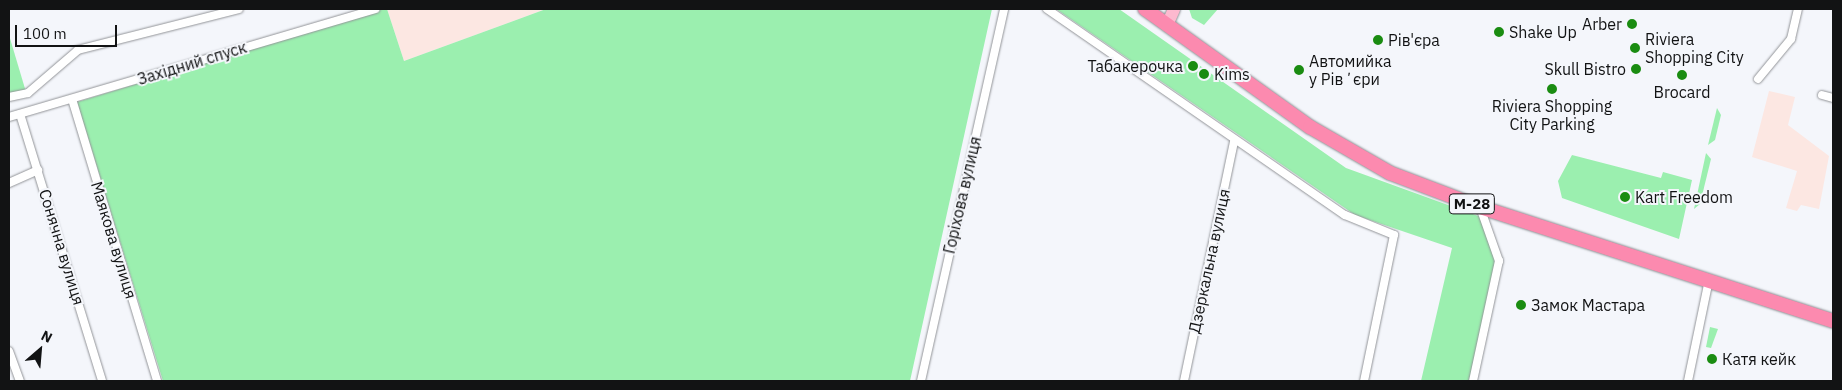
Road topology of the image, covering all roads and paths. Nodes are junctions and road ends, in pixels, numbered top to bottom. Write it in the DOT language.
graph roads {
  1 [pos="239,9"];
  2 [pos="374,9"];
  3 [pos="1004,9"];
  4 [pos="1047,9"];
  5 [pos="1145,9"];
  6 [pos="1174,9"];
  7 [pos="1798,9"];
  8 [pos="1167,26"];
  9 [pos="1758,79"];
  10 [pos="1822,95"];
  11 [pos="9,97"];
  12 [pos="1833,98"];
  13 [pos="72,99"];
  14 [pos="20,114"];
  15 [pos="9,117"];
  16 [pos="1234,140"];
  17 [pos="38,170"];
  18 [pos="9,183"];
  19 [pos="1480,207"];
  20 [pos="1709,280"];
  21 [pos="1833,320"];
  22 [pos="9,351"];
  23 [pos="20,381"];
  24 [pos="102,381"];
  25 [pos="157,381"];
  26 [pos="921,381"];
  27 [pos="1184,381"];
  28 [pos="1364,381"];
  29 [pos="1473,381"];
  30 [pos="1688,381"];
  1 -- 11 [label="street"];
  2 -- 13 [label="street, Західний спуск"];
  3 -- 26 [label="street, Горіхова вулиця"];
  4 -- 16 [label="street"];
  5 -- 8 [label="highway, М-28"];
  6 -- 8 [label="main road"];
  7 -- 9 [label="street"];
  8 -- 19 [label="highway, М-28"];
  10 -- 12 [label="street"];
  13 -- 14 [label="street, Західний спуск"];
  13 -- 25 [label="street, Маякова вулиця"];
  14 -- 15 [label="street, Західний спуск"];
  14 -- 17 [label="street, Сонячна вулиця"];
  16 -- 27 [label="street, Дзеркальна вулиця"];
  16 -- 28 [label="street"];
  17 -- 18 [label="street"];
  17 -- 24 [label="street, Сонячна вулиця"];
  19 -- 20 [label="highway, М-28"];
  19 -- 29 [label="street"];
  20 -- 21 [label="highway, М-28"];
  20 -- 30 [label="street"];
  22 -- 23 [label="street"];
}
